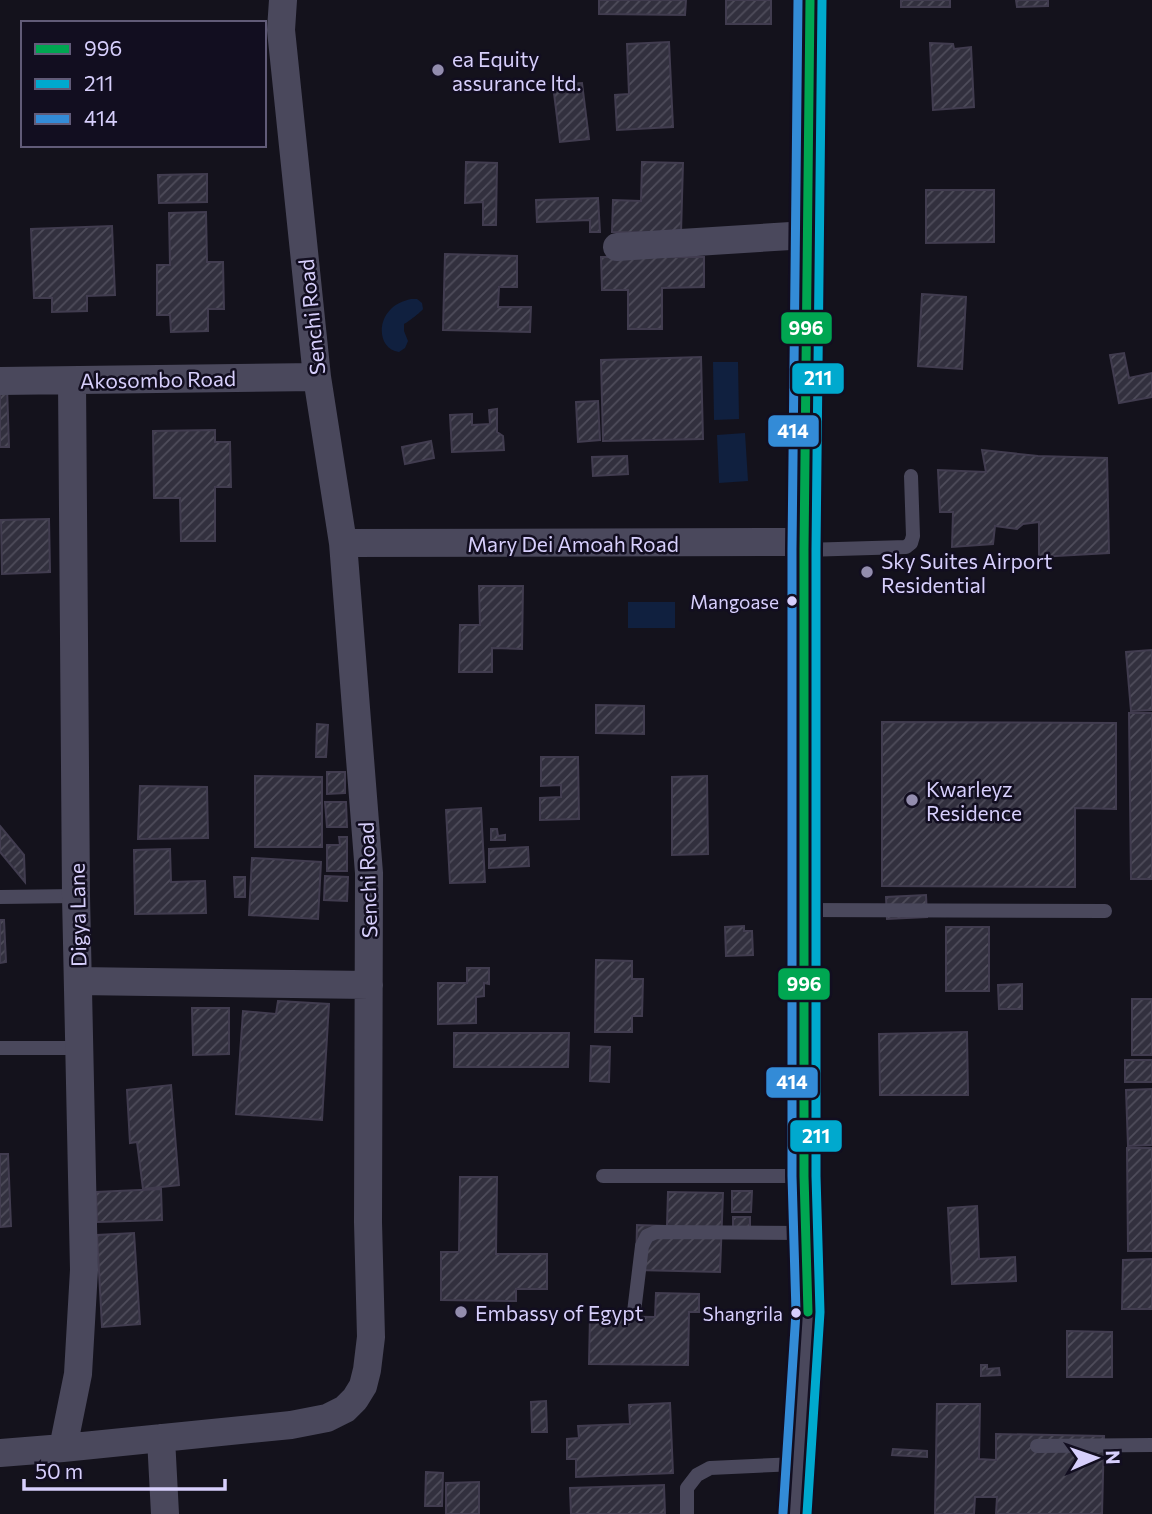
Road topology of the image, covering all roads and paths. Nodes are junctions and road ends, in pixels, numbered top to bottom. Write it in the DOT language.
graph roads {
  1 [pos="283,0"];
  2 [pos="810,0"];
  3 [pos="807,235"];
  4 [pos="617,247"];
  5 [pos="317,377"];
  6 [pos="0,381"];
  7 [pos="72,381"];
  8 [pos="911,476"];
  9 [pos="342,543"];
  10 [pos="804,546"];
  11 [pos="76,896"];
  12 [pos="0,897"];
  13 [pos="804,909"];
  14 [pos="1105,911"];
  15 [pos="78,981"];
  16 [pos="369,985"];
  17 [pos="0,1048"];
  18 [pos="79,1048"];
  19 [pos="603,1175"];
  20 [pos="804,1176"];
  21 [pos="806,1233"];
  22 [pos="634,1312"];
  23 [pos="161,1438"];
  24 [pos="1152,1445"];
  25 [pos="1037,1446"];
  26 [pos="63,1448"];
  27 [pos="0,1453"];
  28 [pos="797,1464"];
  29 [pos="165,1514"];
  30 [pos="687,1514"];
  31 [pos="795,1514"];
  1 -- 5 [label="street, Senchi Road"];
  2 -- 3 [label="street"];
  3 -- 4 [label="street"];
  3 -- 10 [label="street"];
  5 -- 7 [label="street, Akosombo Road"];
  5 -- 9 [label="street, Senchi Road"];
  6 -- 7 [label="street, Akosombo Road"];
  7 -- 11 [label="street, Digya Lane"];
  8 -- 10 [label="lane"];
  9 -- 10 [label="street, Mary Dei Amoah Road"];
  9 -- 16 [label="street, Senchi Road"];
  10 -- 13 [label="street"];
  11 -- 12 [label="lane"];
  11 -- 15 [label="street, Digya Lane"];
  13 -- 14 [label="lane"];
  13 -- 20 [label="street"];
  15 -- 16 [label="street"];
  15 -- 18 [label="street, Digya Lane"];
  16 -- 23 [label="street, Senchi Road"];
  17 -- 18 [label="lane"];
  18 -- 26 [label="street, Digya Lane"];
  19 -- 20 [label="lane"];
  20 -- 21 [label="street"];
  21 -- 22 [label="lane"];
  21 -- 28 [label="street"];
  23 -- 26 [label="street, Senchi Road"];
  23 -- 29 [label="street"];
  24 -- 25 [label="lane"];
  26 -- 27 [label="street, Senchi Road"];
  28 -- 30 [label="lane"];
  28 -- 31 [label="street"];
}
